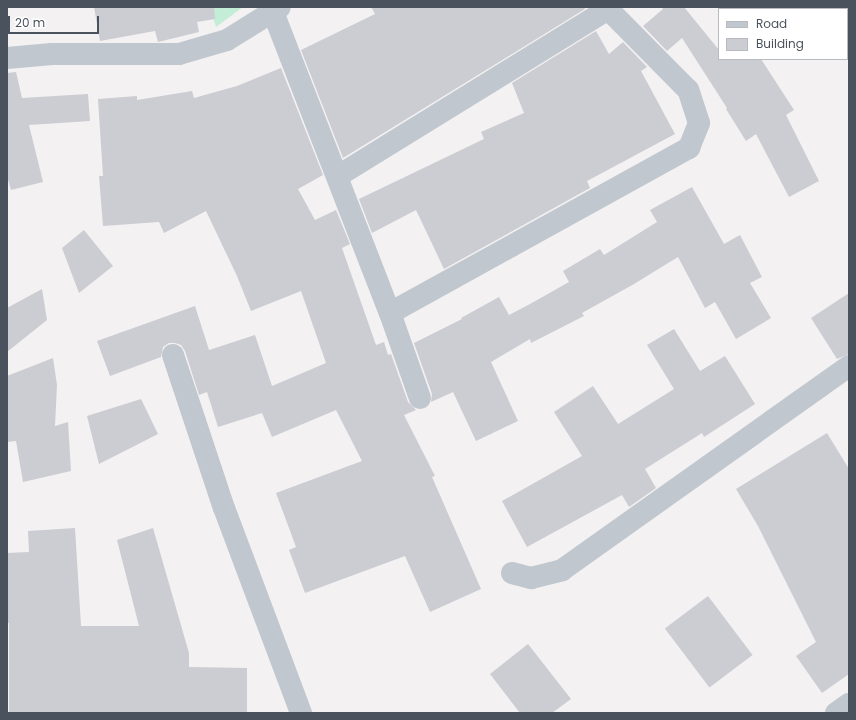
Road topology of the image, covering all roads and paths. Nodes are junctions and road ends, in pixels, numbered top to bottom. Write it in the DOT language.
graph roads {
  1 [pos="607,8"];
  2 [pos="277,9"];
  3 [pos="7,58"];
  4 [pos="338,176"];
  5 [pos="390,313"];
  6 [pos="173,355"];
  7 [pos="849,366"];
  8 [pos="420,398"];
  9 [pos="512,573"];
  10 [pos="849,704"];
  11 [pos="301,713"];
  12 [pos="836,713"];
  1 -- 4 [label="street"];
  1 -- 5 [label="street"];
  2 -- 3 [label="street"];
  2 -- 4 [label="street"];
  4 -- 5 [label="street"];
  5 -- 8 [label="street"];
  6 -- 11 [label="street"];
  7 -- 9 [label="street"];
  10 -- 12 [label="street"];
}
